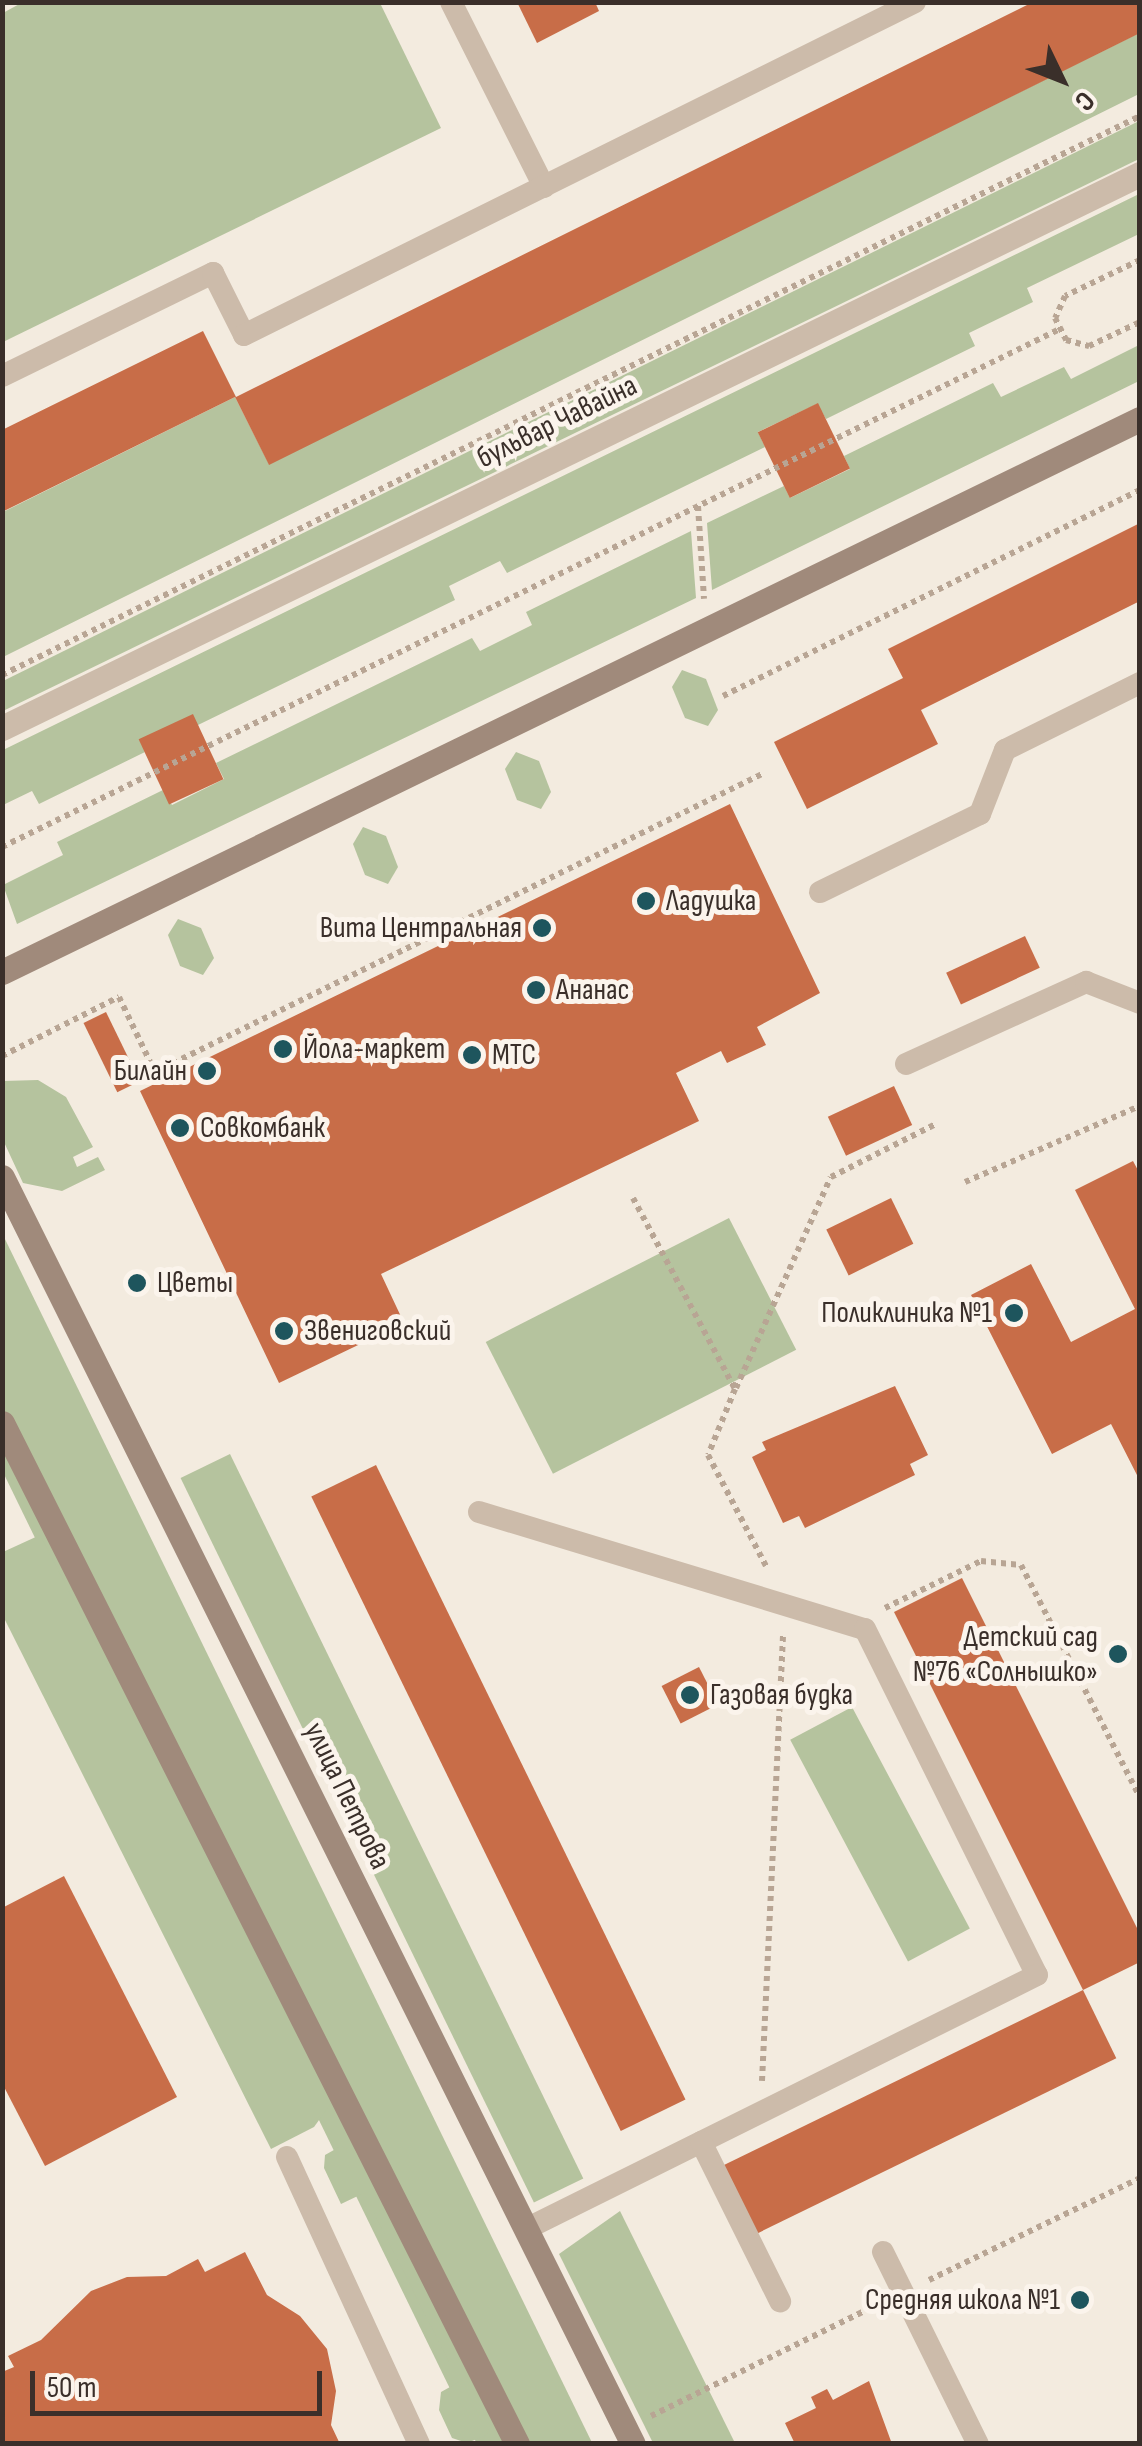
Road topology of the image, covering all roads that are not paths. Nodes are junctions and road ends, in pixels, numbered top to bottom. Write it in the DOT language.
graph roads {
  1 [pos="451,2"];
  2 [pos="915,2"];
  3 [pos="1140,174"];
  4 [pos="544,187"];
  5 [pos="2,376"];
  6 [pos="1140,419"];
  7 [pos="1140,682"];
  8 [pos="2,728"];
  9 [pos="820,892"];
  10 [pos="2,972"];
  11 [pos="1140,1004"];
  12 [pos="906,1064"];
  13 [pos="2,1177"];
  14 [pos="2,1423"];
  15 [pos="480,1512"];
  16 [pos="701,2142"];
  17 [pos="287,2157"];
  18 [pos="526,2229"];
  19 [pos="884,2252"];
  20 [pos="780,2301"];
  21 [pos="629,2436"];
  22 [pos="508,2440"];
  23 [pos="419,2444"];
  24 [pos="978,2444"];
  1 -- 4 [label="lane"];
  2 -- 4 [label="lane"];
  3 -- 8 [label="street, бульвар Чавайна"];
  4 -- 5 [label="lane"];
  6 -- 10 [label="main road"];
  7 -- 9 [label="lane"];
  11 -- 12 [label="lane"];
  13 -- 18 [label="main road, улица Петрова"];
  14 -- 22 [label="main road"];
  15 -- 16 [label="lane"];
  16 -- 18 [label="lane"];
  16 -- 20 [label="lane"];
  17 -- 23 [label="lane"];
  18 -- 21 [label="main road, улица Петрова"];
  19 -- 24 [label="lane"];
}
